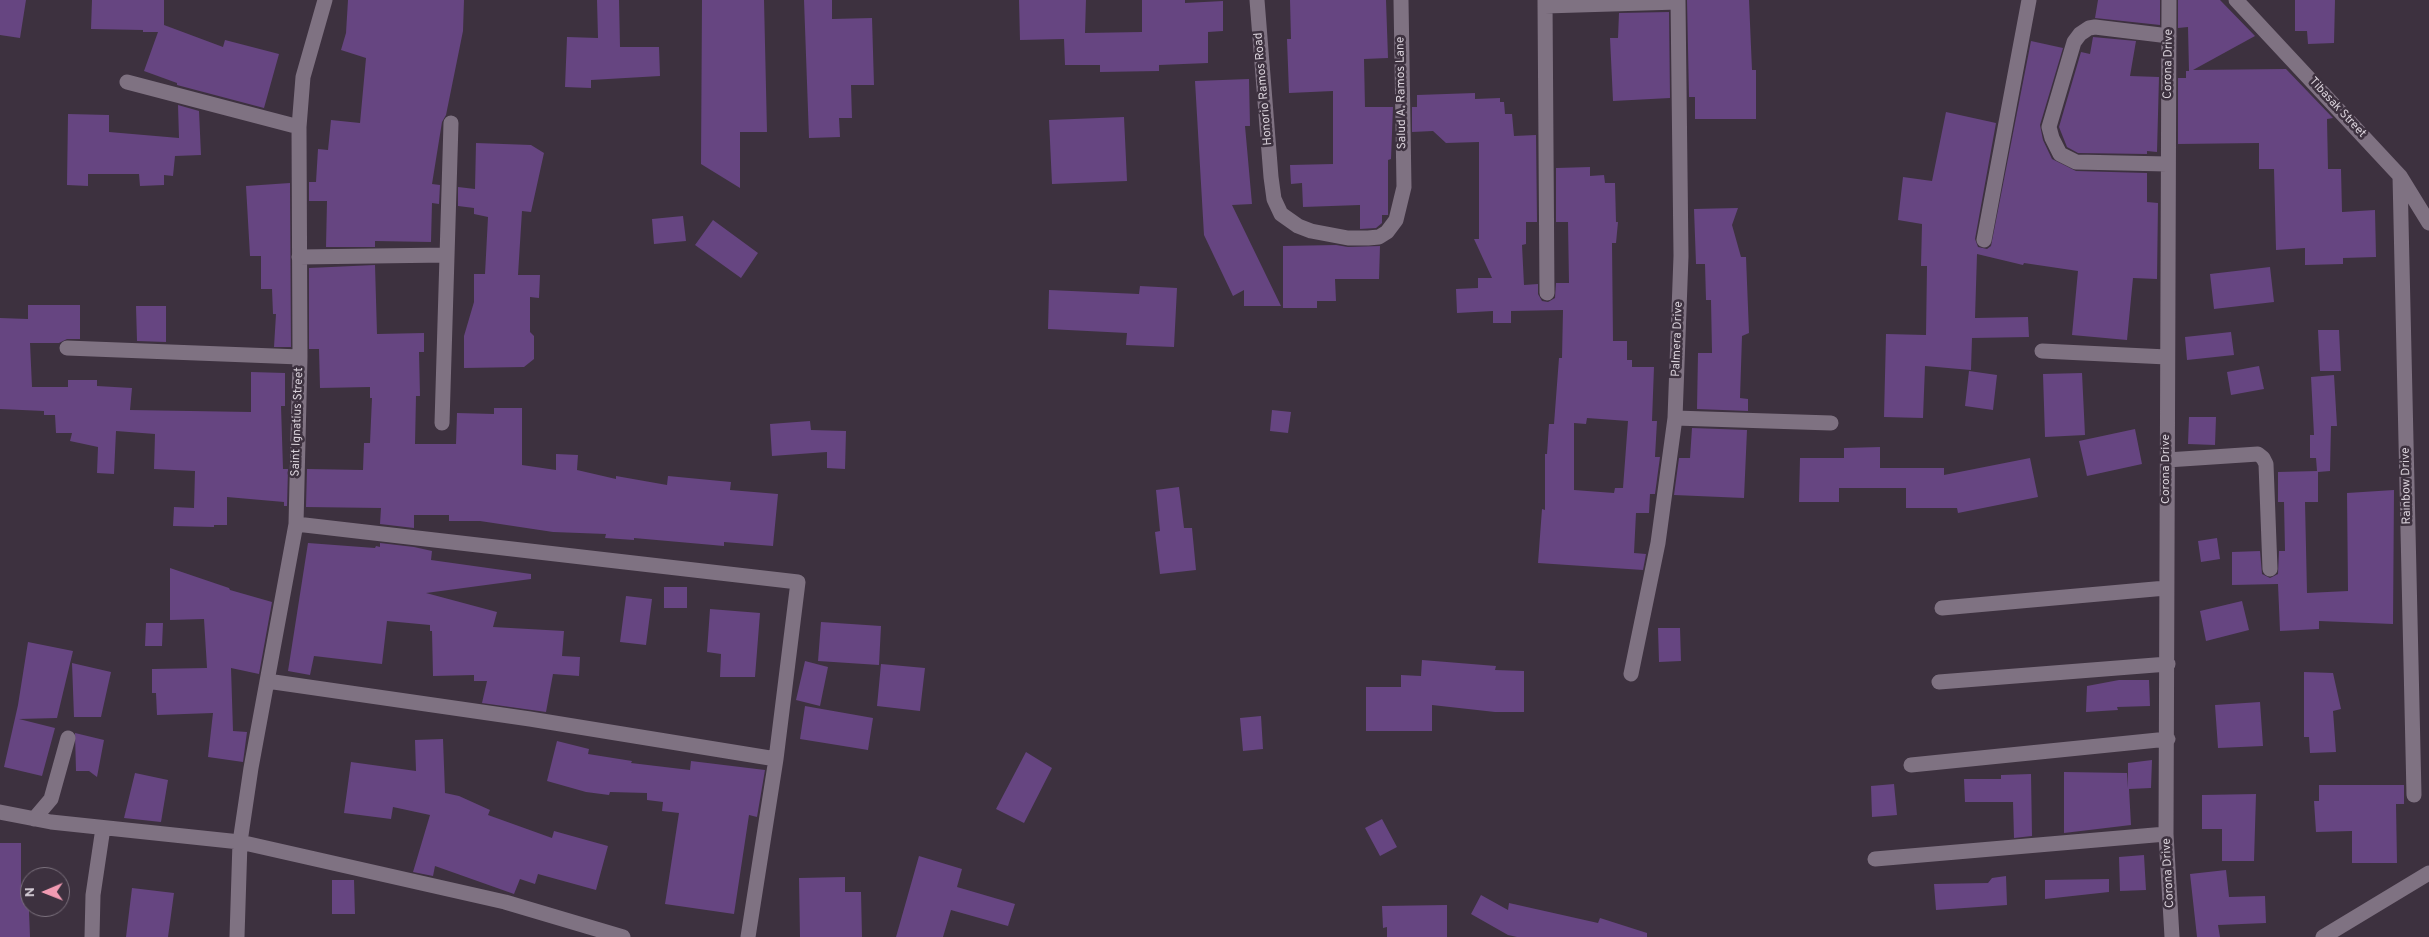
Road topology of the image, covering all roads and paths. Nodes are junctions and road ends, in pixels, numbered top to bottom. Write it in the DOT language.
graph roads {
  1 [pos="325,0"];
  2 [pos="1257,0"];
  3 [pos="1401,0"];
  4 [pos="2029,0"];
  5 [pos="2169,0"];
  6 [pos="2236,0"];
  7 [pos="1678,1"];
  8 [pos="1545,3"];
  9 [pos="2169,36"];
  10 [pos="127,82"];
  11 [pos="451,123"];
  12 [pos="299,127"];
  13 [pos="2167,164"];
  14 [pos="2400,176"];
  15 [pos="1404,186"];
  16 [pos="2429,223"];
  17 [pos="1984,240"];
  18 [pos="447,254"];
  19 [pos="299,258"];
  20 [pos="1548,293"];
  21 [pos="67,348"];
  22 [pos="2042,351"];
  23 [pos="300,357"];
  24 [pos="2167,357"];
  25 [pos="1675,418"];
  26 [pos="442,423"];
  27 [pos="1832,423"];
  28 [pos="2166,460"];
  29 [pos="296,524"];
  30 [pos="2270,569"];
  31 [pos="2166,588"];
  32 [pos="1942,608"];
  33 [pos="2168,664"];
  34 [pos="1631,674"];
  35 [pos="267,681"];
  36 [pos="1939,682"];
  37 [pos="68,738"];
  38 [pos="2168,739"];
  39 [pos="776,759"];
  40 [pos="1911,765"];
  41 [pos="2414,795"];
  42 [pos="0,812"];
  43 [pos="34,819"];
  44 [pos="103,828"];
  45 [pos="2166,834"];
  46 [pos="240,842"];
  47 [pos="1875,859"];
  48 [pos="2429,873"];
  49 [pos="592,933"];
  50 [pos="92,937"];
  51 [pos="237,937"];
  52 [pos="623,937"];
  53 [pos="748,937"];
  54 [pos="2172,937"];
  55 [pos="2323,937"];
  1 -- 12 [label="street, Saint Ignatius Street"];
  2 -- 15 [label="street, Honorio Ramos Road"];
  3 -- 15 [label="street, Salud A. Ramos Lane"];
  4 -- 17 [label="street"];
  5 -- 9 [label="street, Corona Drive"];
  6 -- 14 [label="street, Tibasak Street"];
  7 -- 8 [label="street"];
  7 -- 25 [label="street, Palmera Drive"];
  8 -- 20 [label="street"];
  9 -- 13 [label="street, Corona Drive"];
  9 -- 13 [label="street"];
  10 -- 12 [label="street"];
  11 -- 18 [label="street"];
  12 -- 19 [label="street, Saint Ignatius Street"];
  13 -- 24 [label="street, Corona Drive"];
  14 -- 16 [label="street, Tibasak Street"];
  14 -- 41 [label="street, Rainbow Drive"];
  18 -- 19 [label="street"];
  18 -- 26 [label="street"];
  19 -- 23 [label="street, Saint Ignatius Street"];
  21 -- 23 [label="street"];
  22 -- 24 [label="street"];
  23 -- 29 [label="street, Saint Ignatius Street"];
  24 -- 28 [label="street, Corona Drive"];
  25 -- 27 [label="street"];
  25 -- 34 [label="street, Palmera Drive"];
  28 -- 30 [label="street"];
  28 -- 31 [label="street, Corona Drive"];
  29 -- 35 [label="street, Saint Ignatius Street"];
  29 -- 39 [label="street"];
  31 -- 32 [label="street"];
  31 -- 33 [label="street, Corona Drive"];
  33 -- 36 [label="street"];
  33 -- 38 [label="street, Corona Drive"];
  35 -- 39 [label="street"];
  35 -- 46 [label="street, Saint Ignatius Street"];
  37 -- 43 [label="street"];
  38 -- 40 [label="street"];
  38 -- 45 [label="street, Corona Drive"];
  39 -- 53 [label="street"];
  42 -- 43 [label="street"];
  43 -- 44 [label="street"];
  44 -- 46 [label="street"];
  44 -- 50 [label="street"];
  45 -- 47 [label="street"];
  45 -- 54 [label="street, Corona Drive"];
  46 -- 49 [label="street"];
  46 -- 51 [label="street, Saint Ignatius Street"];
  48 -- 55 [label="street"];
  49 -- 52 [label="street"];
}
